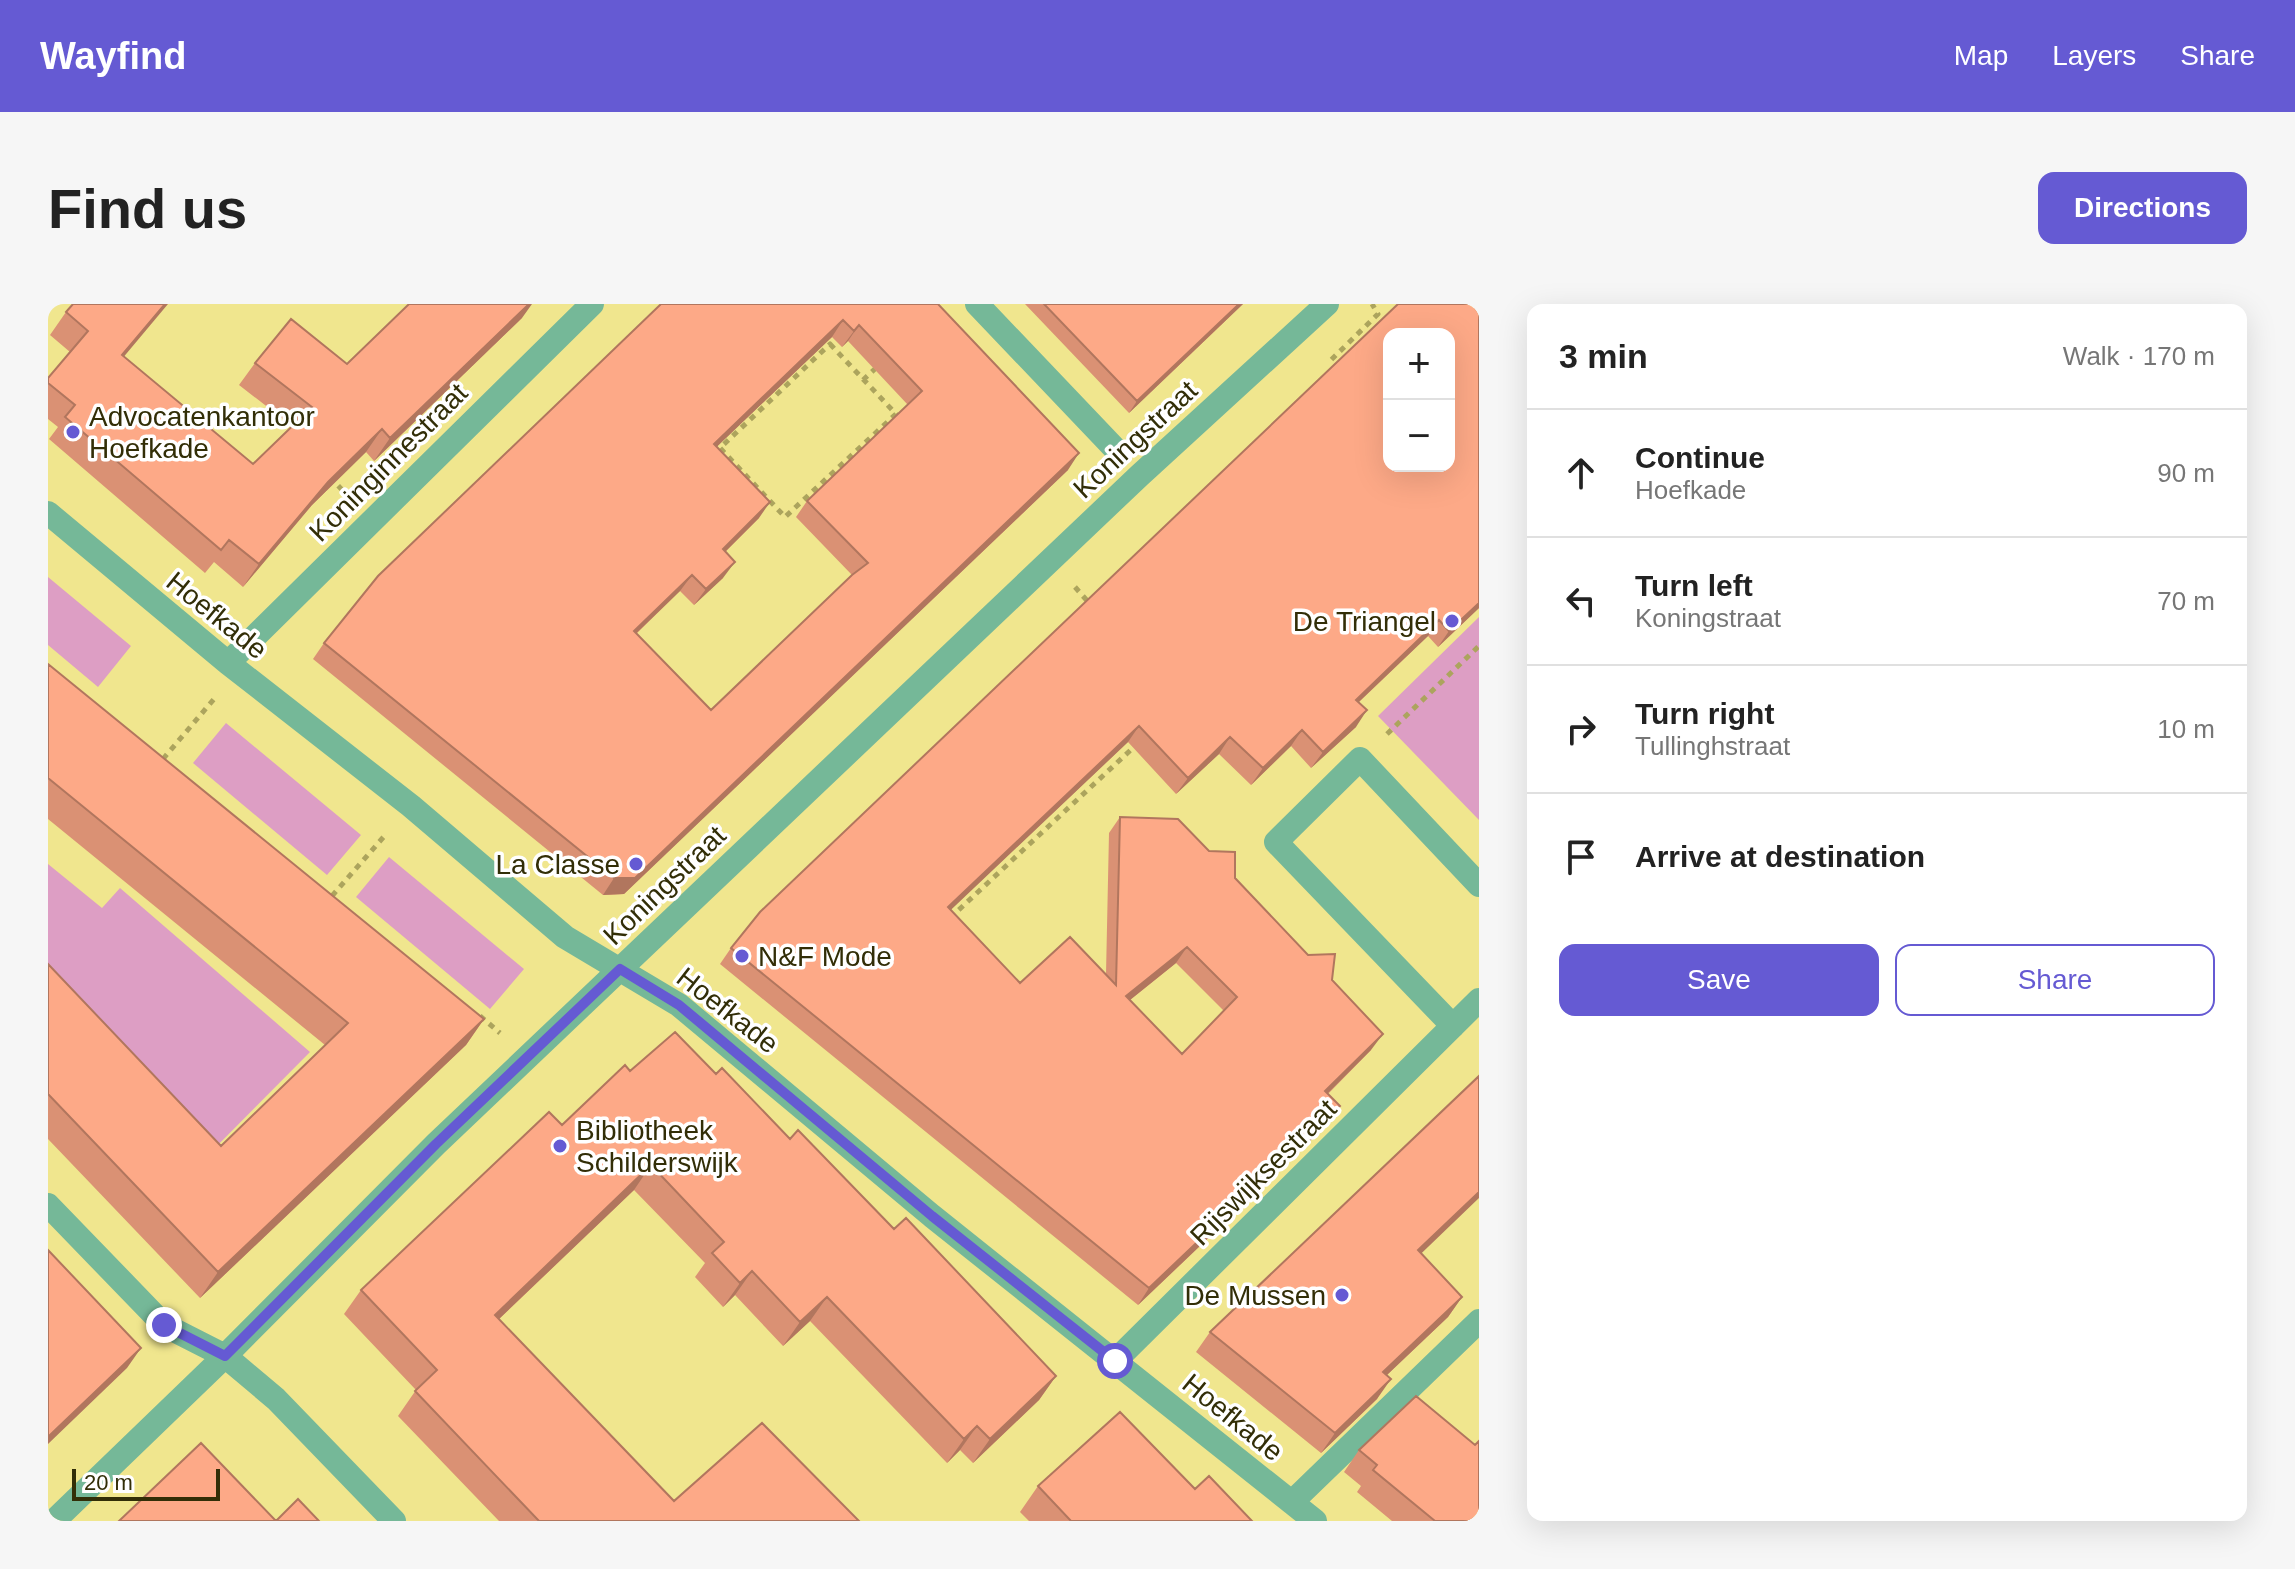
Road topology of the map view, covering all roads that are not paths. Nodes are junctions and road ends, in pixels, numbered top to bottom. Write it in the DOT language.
graph roads {
  1 [pos="592,304"];
  2 [pos="977,304"];
  3 [pos="1327,304"];
  4 [pos="1118,452"];
  5 [pos="48,513"];
  6 [pos="233,667"];
  7 [pos="1479,885"];
  8 [pos="620,969"];
  9 [pos="1479,1000"];
  10 [pos="1453,1026"];
  11 [pos="48,1205"];
  12 [pos="1479,1321"];
  13 [pos="225,1356"];
  14 [pos="1115,1361"];
  15 [pos="1292,1502"];
  16 [pos="54,1521"];
  17 [pos="394,1521"];
  18 [pos="1315,1521"];
  1 -- 6 [label="street, Koninginnestraat"];
  2 -- 4 [label="street"];
  3 -- 8 [label="street, Koningstraat"];
  5 -- 6 [label="street, Hoefkade"];
  6 -- 8 [label="street, Hoefkade"];
  7 -- 10 [label="street"];
  8 -- 13 [label="street, Koningstraat"];
  8 -- 14 [label="street, Hoefkade"];
  9 -- 10 [label="street, Rijswijksestraat"];
  10 -- 14 [label="street, Rijswijksestraat"];
  11 -- 13 [label="street"];
  12 -- 15 [label="street, Hoefkade"];
  13 -- 16 [label="street, Koningstraat"];
  13 -- 17 [label="street"];
  14 -- 15 [label="street, Hoefkade"];
  15 -- 18 [label="street, Hoefkade"];
}
